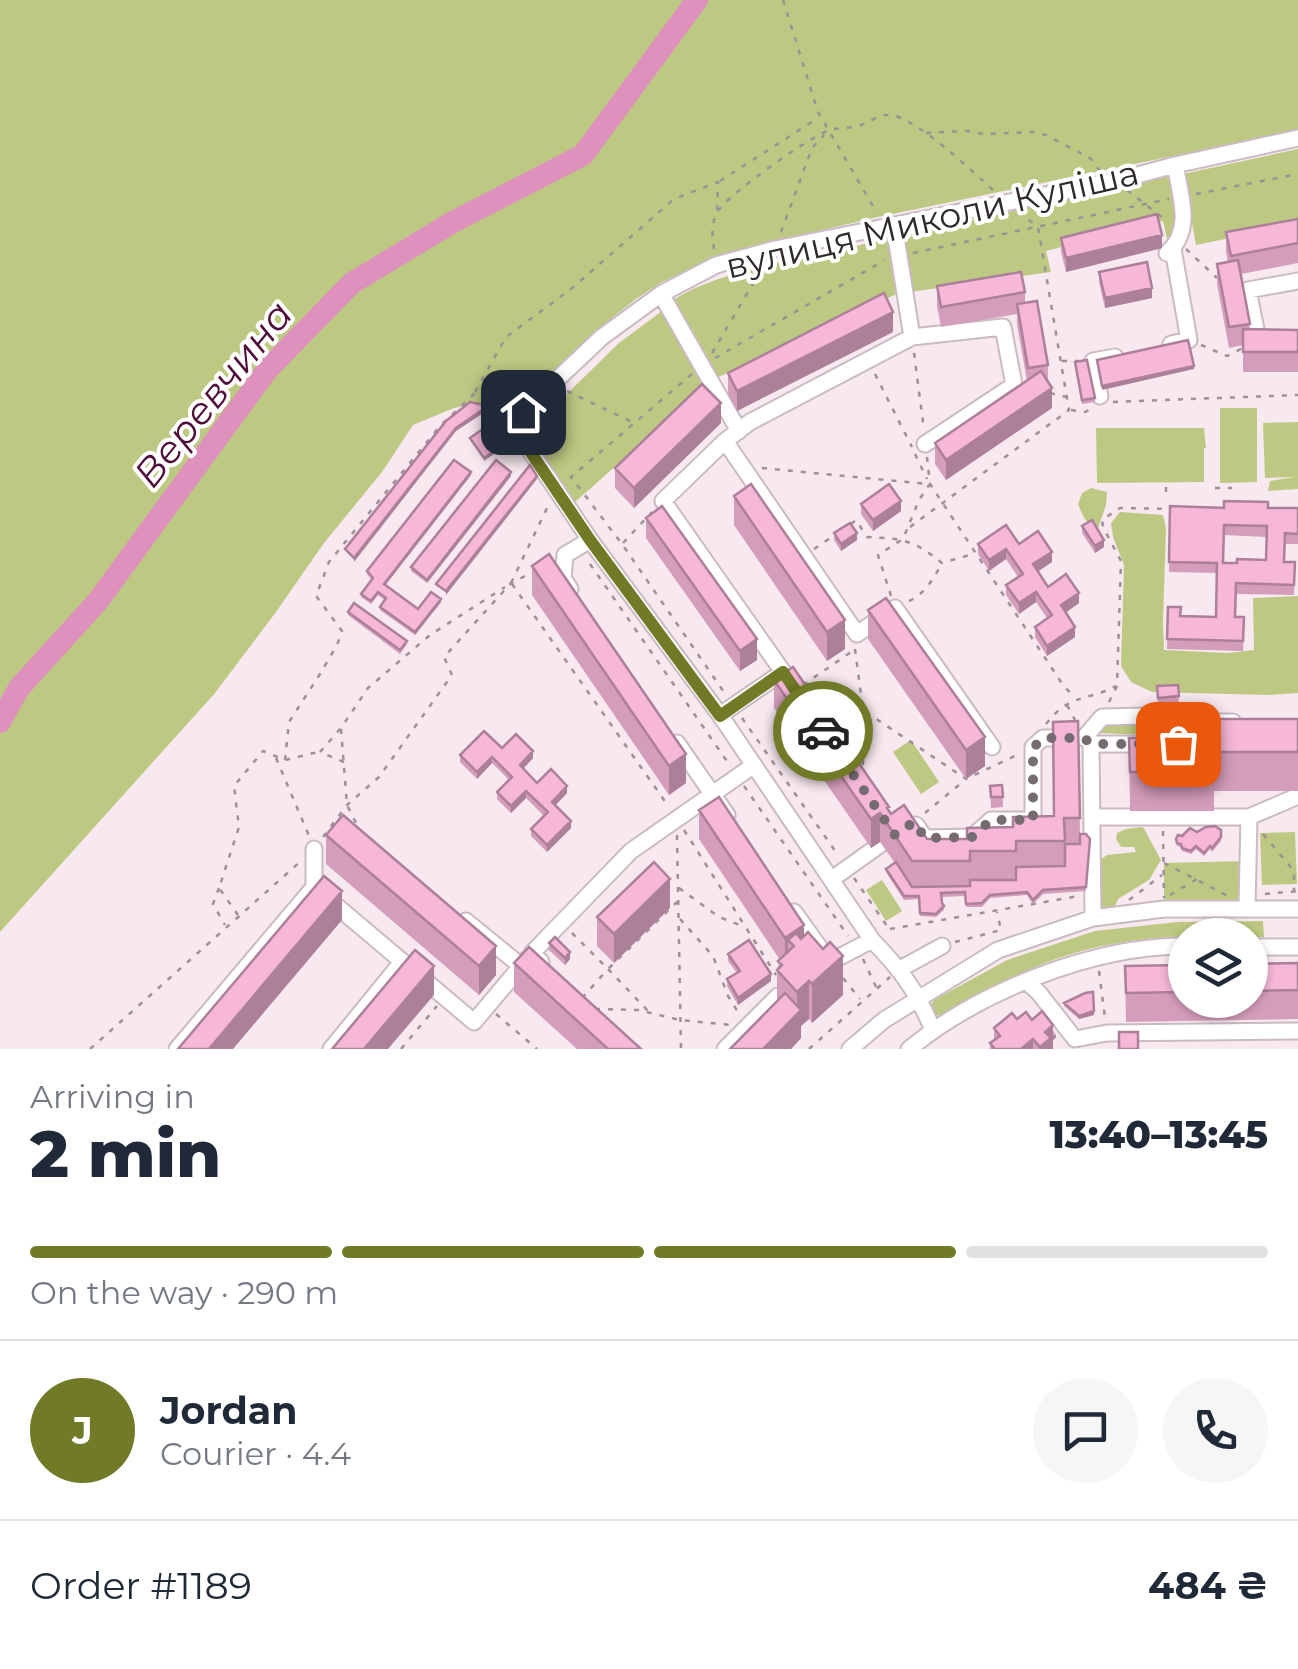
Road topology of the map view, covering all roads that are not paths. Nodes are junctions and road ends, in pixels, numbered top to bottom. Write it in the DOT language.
graph roads {
  1 [pos="1298,138"];
  2 [pos="1174,165"];
  3 [pos="888,227"];
  4 [pos="1298,281"];
  5 [pos="661,294"];
  6 [pos="912,337"];
  7 [pos="1298,340"];
  8 [pos="1151,348"];
  9 [pos="1132,353"];
  10 [pos="1100,396"];
  11 [pos="732,436"];
  12 [pos="926,444"];
  13 [pos="590,540"];
  14 [pos="584,609"];
  15 [pos="783,672"];
  16 [pos="796,690"];
  17 [pos="726,711"];
  18 [pos="1198,722"];
  19 [pos="1254,722"];
  20 [pos="670,732"];
  21 [pos="1087,741"];
  22 [pos="992,747"];
  23 [pos="754,764"];
  24 [pos="712,794"];
  25 [pos="1298,796"];
  26 [pos="1248,816"];
  27 [pos="1092,817"];
  28 [pos="885,820"];
  29 [pos="734,826"];
  30 [pos="895,835"];
  31 [pos="314,849"];
  32 [pos="832,879"];
  33 [pos="314,887"];
  34 [pos="1247,902"];
  35 [pos="790,906"];
  36 [pos="450,909"];
  37 [pos="1298,909"];
  38 [pos="1093,918"];
  39 [pos="872,940"];
  40 [pos="942,946"];
  41 [pos="1268,947"];
  42 [pos="1298,947"];
  43 [pos="1168,948"];
  44 [pos="526,960"];
  45 [pos="402,962"];
  46 [pos="900,969"];
  47 [pos="556,976"];
  48 [pos="1026,981"];
  49 [pos="778,996"];
  50 [pos="920,999"];
  51 [pos="933,1030"];
  52 [pos="1298,1032"];
  53 [pos="1160,1041"];
  54 [pos="1075,1044"];
  55 [pos="177,1049"];
  56 [pos="331,1049"];
  57 [pos="724,1049"];
  58 [pos="850,1049"];
  59 [pos="910,1049"];
  1 -- 2 [label="street, вулиця Миколи Куліша"];
  2 -- 3 [label="street, вулиця Миколи Куліша"];
  2 -- 8 [label="street"];
  3 -- 5 [label="street, вулиця Миколи Куліша"];
  3 -- 6 [label="street"];
  4 -- 7 [label="street"];
  5 -- 11 [label="street"];
  5 -- 13 [label="street, вулиця Миколи Куліша"];
  6 -- 11 [label="street"];
  6 -- 12 [label="street"];
  9 -- 10 [label="street"];
  11 -- 15 [label="street"];
  11 -- 22 [label="street"];
  13 -- 14 [label="street"];
  13 -- 17 [label="street"];
  15 -- 16 [label="street"];
  15 -- 17 [label="street"];
  17 -- 23 [label="street"];
  18 -- 19 [label="street"];
  18 -- 21 [label="street"];
  18 -- 21 [label="street"];
  20 -- 24 [label="street"];
  21 -- 27 [label="street"];
  21 -- 30 [label="street"];
  23 -- 24 [label="street"];
  23 -- 32 [label="street"];
  24 -- 29 [label="street"];
  24 -- 44 [label="street"];
  25 -- 26 [label="street"];
  26 -- 27 [label="street"];
  26 -- 34 [label="street"];
  27 -- 38 [label="street"];
  28 -- 30 [label="street"];
  30 -- 32 [label="street"];
  31 -- 33 [label="street"];
  32 -- 39 [label="street"];
  33 -- 45 [label="street"];
  33 -- 55 [label="street"];
  34 -- 37 [label="street"];
  34 -- 38 [label="street"];
  35 -- 39 [label="street"];
  36 -- 44 [label="street"];
  38 -- 50 [label="street"];
  39 -- 46 [label="street"];
  40 -- 46 [label="street"];
  41 -- 42 [label="street"];
  43 -- 48 [label="street"];
  44 -- 45 [label="street"];
  44 -- 47 [label="street"];
  45 -- 56 [label="street"];
  46 -- 50 [label="street"];
  48 -- 51 [label="street"];
  48 -- 54 [label="street"];
  49 -- 57 [label="street"];
  50 -- 51 [label="street"];
  50 -- 58 [label="street"];
  51 -- 59 [label="street"];
  52 -- 53 [label="street"];
  53 -- 54 [label="street"];
}
